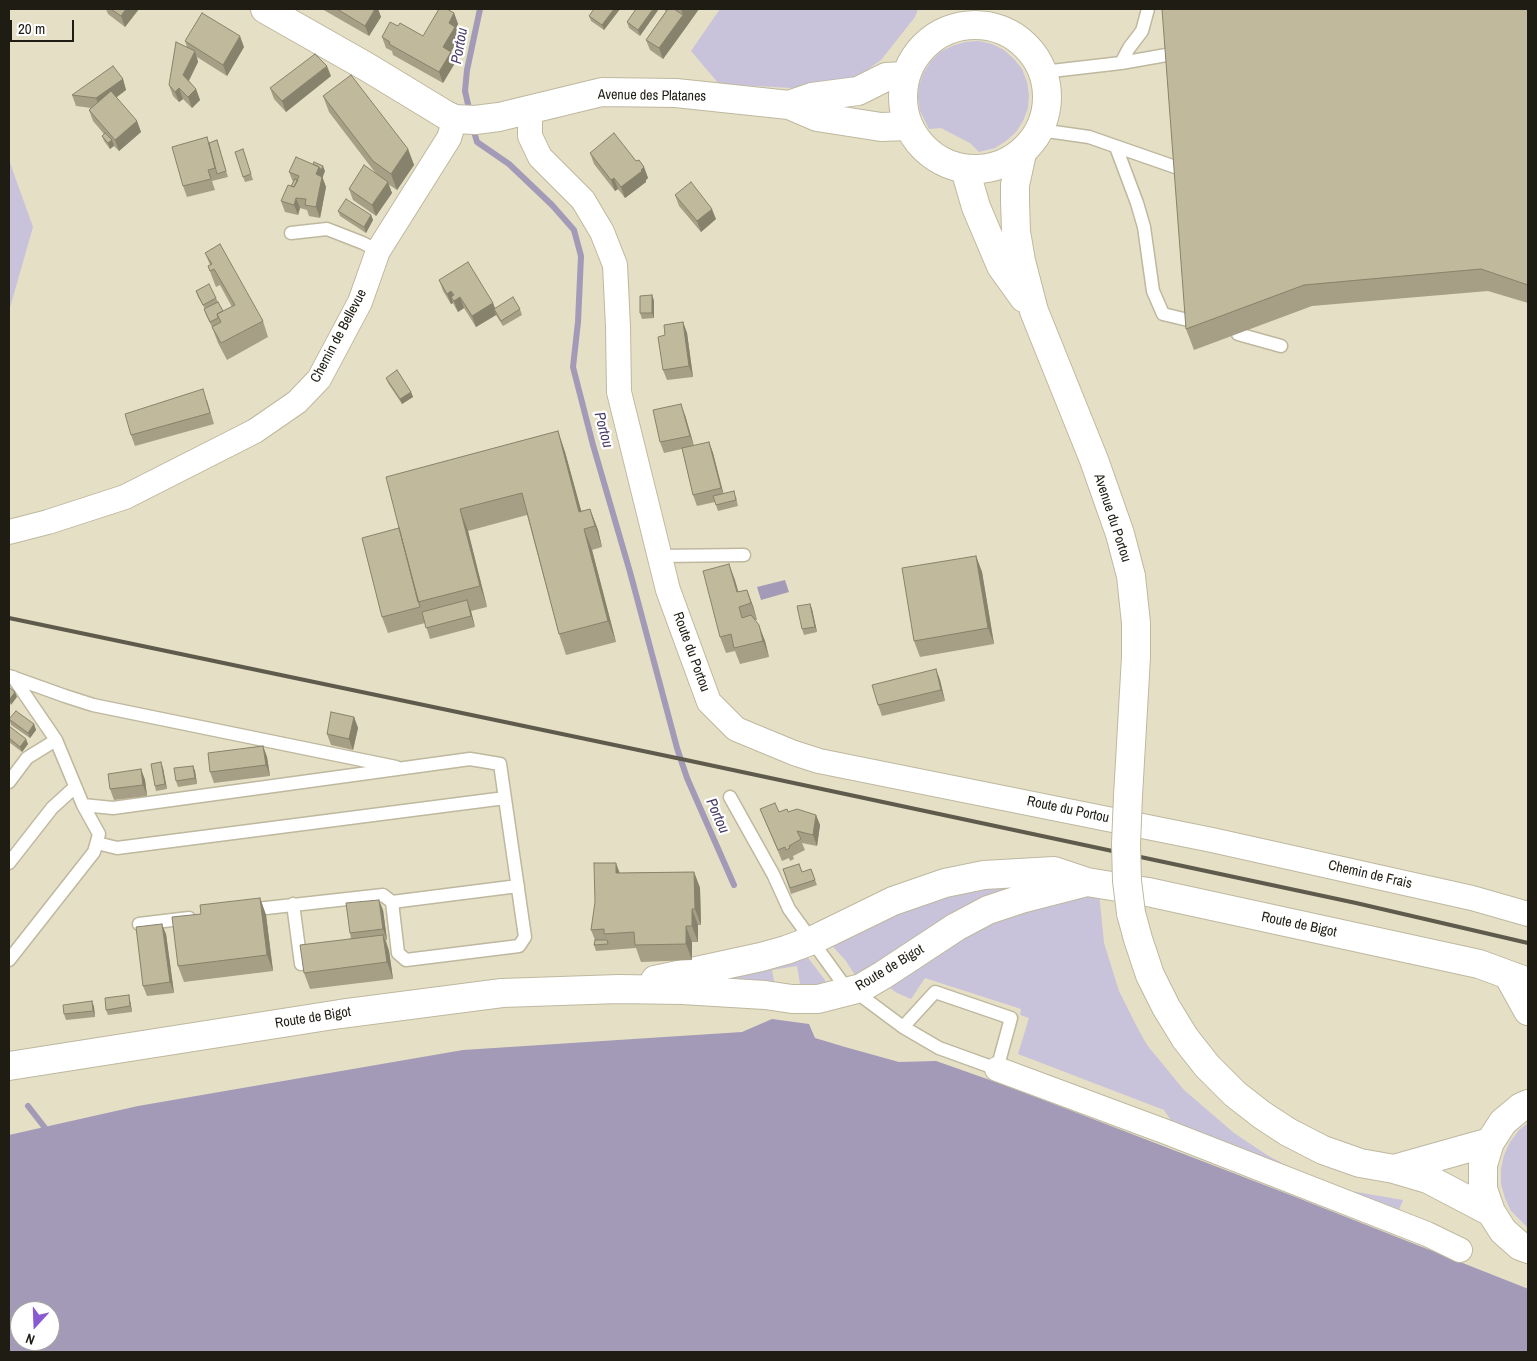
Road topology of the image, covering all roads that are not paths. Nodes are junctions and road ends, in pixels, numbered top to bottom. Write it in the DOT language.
graph roads {
  1 [pos="265,9"];
  2 [pos="1148,9"];
  3 [pos="944,20"];
  4 [pos="1004,21"];
  5 [pos="1172,54"];
  6 [pos="1122,63"];
  7 [pos="1042,72"];
  8 [pos="905,76"];
  9 [pos="790,105"];
  10 [pos="530,108"];
  11 [pos="456,119"];
  12 [pos="908,126"];
  13 [pos="1040,130"];
  14 [pos="1116,146"];
  15 [pos="1022,153"];
  16 [pos="965,169"];
  17 [pos="1180,169"];
  18 [pos="291,233"];
  19 [pos="378,251"];
  20 [pos="1034,311"];
  21 [pos="1192,321"];
  22 [pos="1238,334"];
  23 [pos="1281,346"];
  24 [pos="9,532"];
  25 [pos="744,555"];
  26 [pos="660,556"];
  27 [pos="11,676"];
  28 [pos="56,740"];
  29 [pos="406,769"];
  30 [pos="9,782"];
  31 [pos="76,787"];
  32 [pos="730,797"];
  33 [pos="505,798"];
  34 [pos="83,805"];
  35 [pos="1212,840"];
  36 [pos="96,843"];
  37 [pos="9,863"];
  38 [pos="1087,882"];
  39 [pos="518,886"];
  40 [pos="392,902"];
  41 [pos="293,904"];
  42 [pos="235,912"];
  43 [pos="1528,914"];
  44 [pos="197,917"];
  45 [pos="139,924"];
  46 [pos="812,940"];
  47 [pos="9,960"];
  48 [pos="301,964"];
  49 [pos="1518,979"];
  50 [pos="619,989"];
  51 [pos="849,992"];
  52 [pos="1528,1011"];
  53 [pos="903,1027"];
  54 [pos="9,1066"];
  55 [pos="997,1069"];
  56 [pos="1528,1104"];
  57 [pos="1490,1142"];
  58 [pos="1394,1168"];
  59 [pos="1490,1212"];
  60 [pos="1460,1250"];
  61 [pos="1528,1250"];
  1 -- 11 [label="main road"];
  2 -- 6 [label="lane"];
  3 -- 4 [label="main road"];
  3 -- 8 [label="main road"];
  4 -- 7 [label="main road"];
  5 -- 6 [label="lane"];
  6 -- 7 [label="lane"];
  7 -- 13 [label="main road"];
  8 -- 9 [label="main road, Avenue des Platanes"];
  8 -- 12 [label="main road"];
  9 -- 10 [label="main road, Avenue des Platanes"];
  9 -- 12 [label="main road, Avenue des Platanes"];
  10 -- 11 [label="main road, Avenue des Platanes"];
  10 -- 26 [label="street, Route du Portou"];
  11 -- 19 [label="street, Chemin de Bellevue"];
  12 -- 16 [label="main road"];
  13 -- 14 [label="lane"];
  13 -- 15 [label="main road"];
  14 -- 17 [label="lane"];
  14 -- 21 [label="lane"];
  15 -- 16 [label="main road"];
  15 -- 20 [label="main road, Avenue du Portou"];
  16 -- 20 [label="main road, Avenue du Portou"];
  18 -- 19 [label="lane"];
  19 -- 24 [label="street, Chemin de Bellevue"];
  20 -- 58 [label="main road, Avenue du Portou, bridge"];
  22 -- 23 [label="lane"];
  25 -- 26 [label="lane"];
  26 -- 35 [label="street, Route du Portou"];
  27 -- 28 [label="lane"];
  27 -- 29 [label="lane"];
  28 -- 30 [label="lane"];
  28 -- 31 [label="lane"];
  29 -- 33 [label="lane"];
  29 -- 34 [label="lane"];
  31 -- 34 [label="lane"];
  31 -- 37 [label="lane"];
  32 -- 46 [label="lane"];
  33 -- 36 [label="lane"];
  33 -- 39 [label="lane"];
  34 -- 36 [label="lane"];
  35 -- 43 [label="street, Chemin de Frais"];
  36 -- 47 [label="lane"];
  38 -- 46 [label="main road, Route de Bigot"];
  38 -- 49 [label="main road, Route de Bigot"];
  38 -- 51 [label="main road, Route de Bigot"];
  39 -- 40 [label="lane"];
  39 -- 40 [label="lane"];
  40 -- 41 [label="lane"];
  41 -- 42 [label="lane"];
  41 -- 48 [label="lane"];
  44 -- 45 [label="lane"];
  46 -- 50 [label="main road, Route de Bigot"];
  46 -- 51 [label="lane"];
  49 -- 52 [label="main road, Route de Bigot"];
  50 -- 51 [label="main road, Route de Bigot"];
  50 -- 54 [label="main road, Route de Bigot"];
  51 -- 53 [label="lane"];
  53 -- 55 [label="lane"];
  53 -- 55 [label="lane"];
  55 -- 60 [label="street"];
  56 -- 57 [label="main road"];
  57 -- 58 [label="main road"];
  57 -- 59 [label="main road"];
  58 -- 59 [label="main road"];
  59 -- 61 [label="main road"];
}
